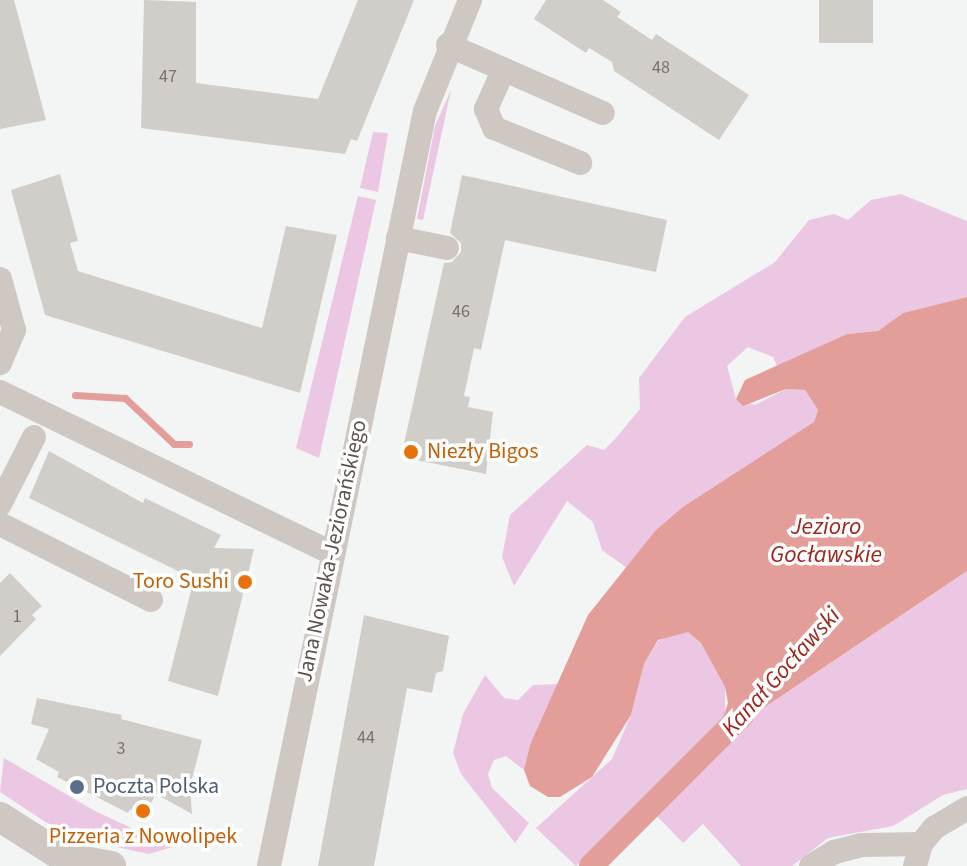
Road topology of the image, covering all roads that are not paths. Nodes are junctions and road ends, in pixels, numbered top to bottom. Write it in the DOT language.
graph roads {
  1 [pos="470,0"];
  2 [pos="448,45"];
  3 [pos="503,71"];
  4 [pos="603,113"];
  5 [pos="580,163"];
  6 [pos="398,238"];
  7 [pos="447,248"];
  8 [pos="0,279"];
  9 [pos="0,363"];
  10 [pos="0,392"];
  11 [pos="34,437"];
  12 [pos="0,504"];
  13 [pos="0,524"];
  14 [pos="330,552"];
  15 [pos="151,600"];
  16 [pos="967,808"];
  17 [pos="0,817"];
  18 [pos="918,855"];
  19 [pos="111,866"];
  20 [pos="269,866"];
  21 [pos="811,866"];
  1 -- 2 [label="street, Jana Nowaka-Jeziorańskiego"];
  2 -- 3 [label="street"];
  2 -- 6 [label="street, Jana Nowaka-Jeziorańskiego"];
  3 -- 4 [label="street"];
  3 -- 5 [label="street"];
  6 -- 7 [label="street"];
  6 -- 14 [label="street, Jana Nowaka-Jeziorańskiego"];
  8 -- 9 [label="street"];
  10 -- 14 [label="street"];
  11 -- 12 [label="street"];
  13 -- 15 [label="street"];
  14 -- 20 [label="street, Jana Nowaka-Jeziorańskiego"];
  16 -- 18 [label="street"];
  17 -- 19 [label="street"];
  18 -- 21 [label="street"];
}
